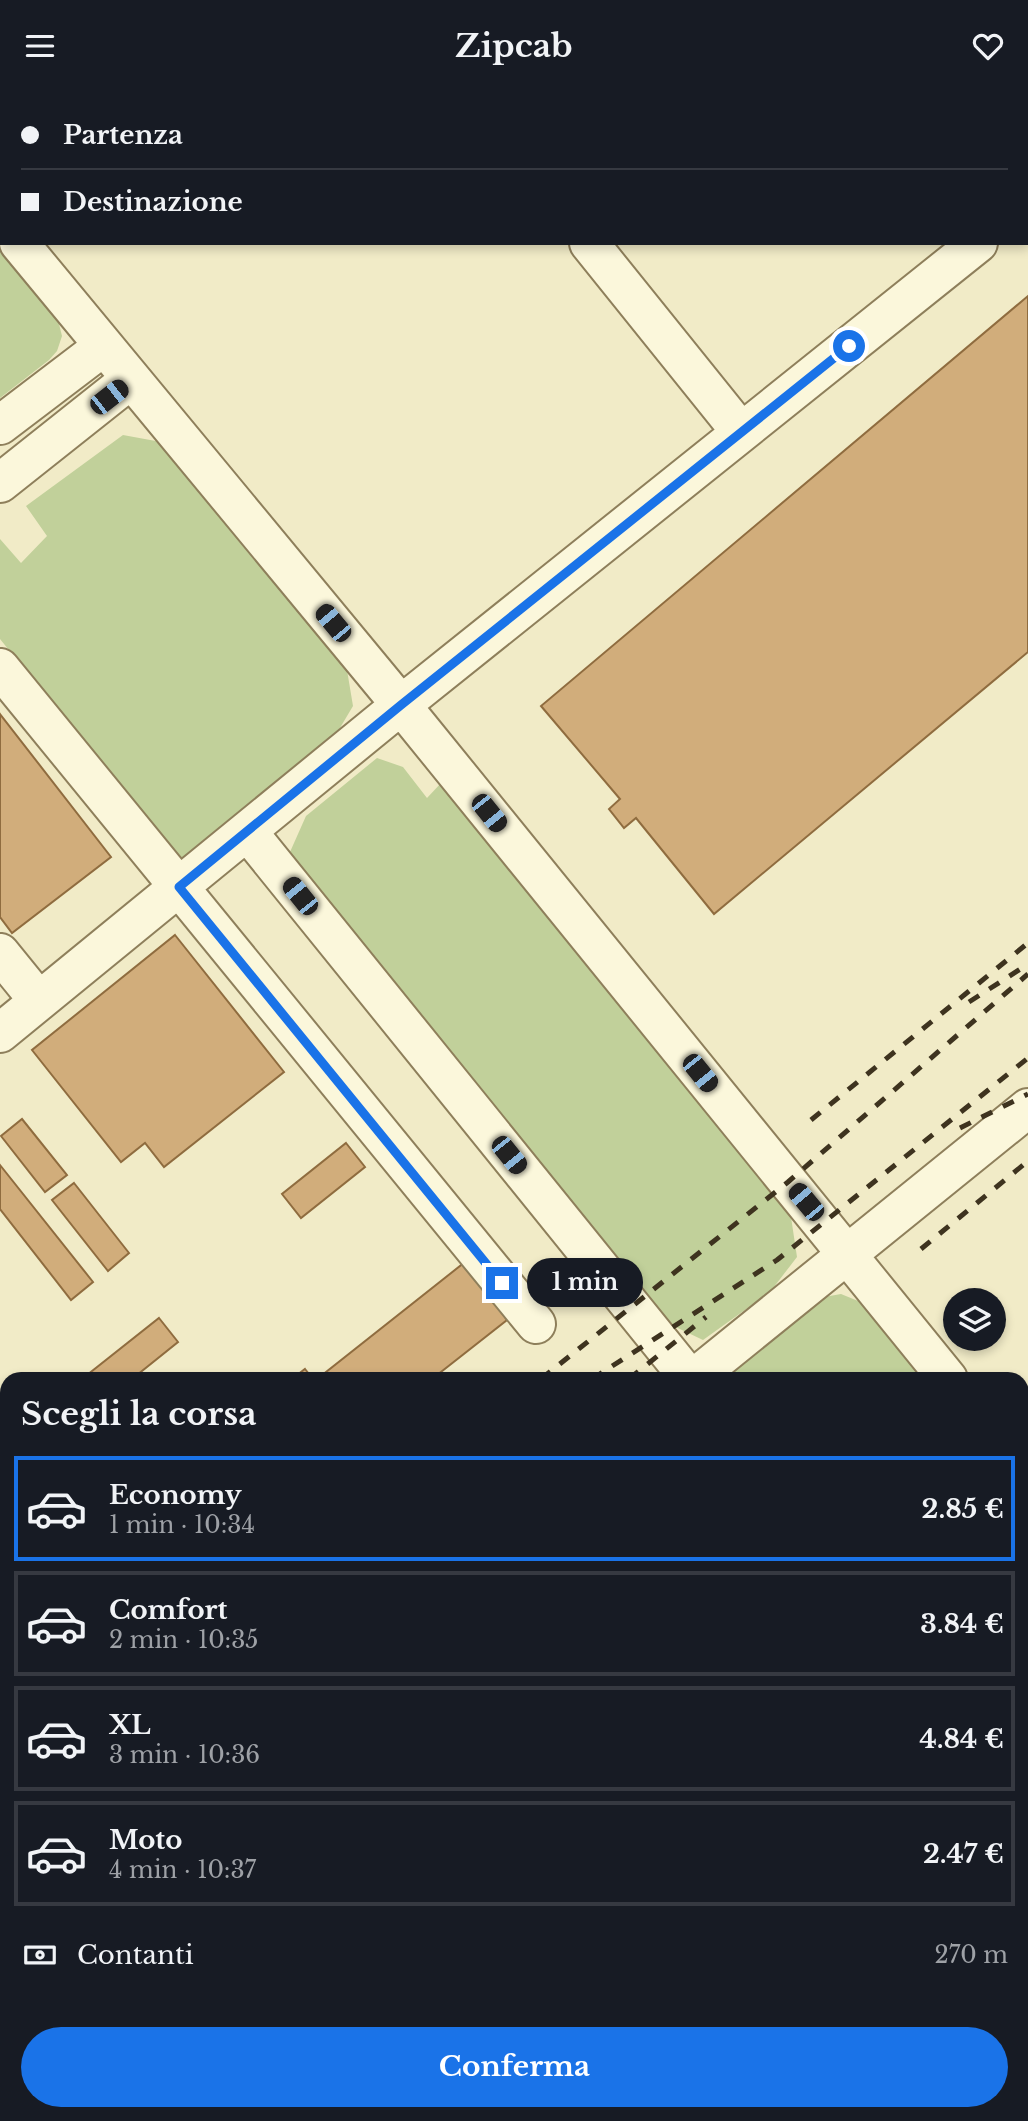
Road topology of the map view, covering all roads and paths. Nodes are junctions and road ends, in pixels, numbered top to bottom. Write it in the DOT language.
graph roads {
  1 [pos="21,245"];
  2 [pos="591,245"];
  3 [pos="975,245"];
  4 [pos="104,346"];
  5 [pos="131,379"];
  6 [pos="0,425"];
  7 [pos="741,432"];
  8 [pos="0,484"];
  9 [pos="0,668"];
  10 [pos="401,705"];
  11 [pos="247,831"];
  12 [pos="179,887"];
  13 [pos="0,953"];
  14 [pos="39,1002"];
  15 [pos="0,1033"];
  16 [pos="1028,1108"];
  17 [pos="847,1255"];
  18 [pos="536,1324"];
  19 [pos="686,1372"];
  20 [pos="701,1372"];
  21 [pos="942,1372"];
  1 -- 4 [label="lane"];
  2 -- 7 [label="lane"];
  3 -- 7 [label="lane"];
  4 -- 5 [label="lane"];
  4 -- 6 [label="lane"];
  5 -- 8 [label="lane"];
  5 -- 10 [label="lane"];
  7 -- 10 [label="lane"];
  9 -- 12 [label="lane"];
  10 -- 11 [label="lane"];
  10 -- 17 [label="lane"];
  11 -- 12 [label="lane"];
  11 -- 19 [label="lane"];
  12 -- 14 [label="lane"];
  12 -- 18 [label="lane"];
  13 -- 14 [label="lane"];
  14 -- 15 [label="lane"];
  16 -- 17 [label="lane"];
  17 -- 20 [label="lane"];
  17 -- 21 [label="lane"];
}
